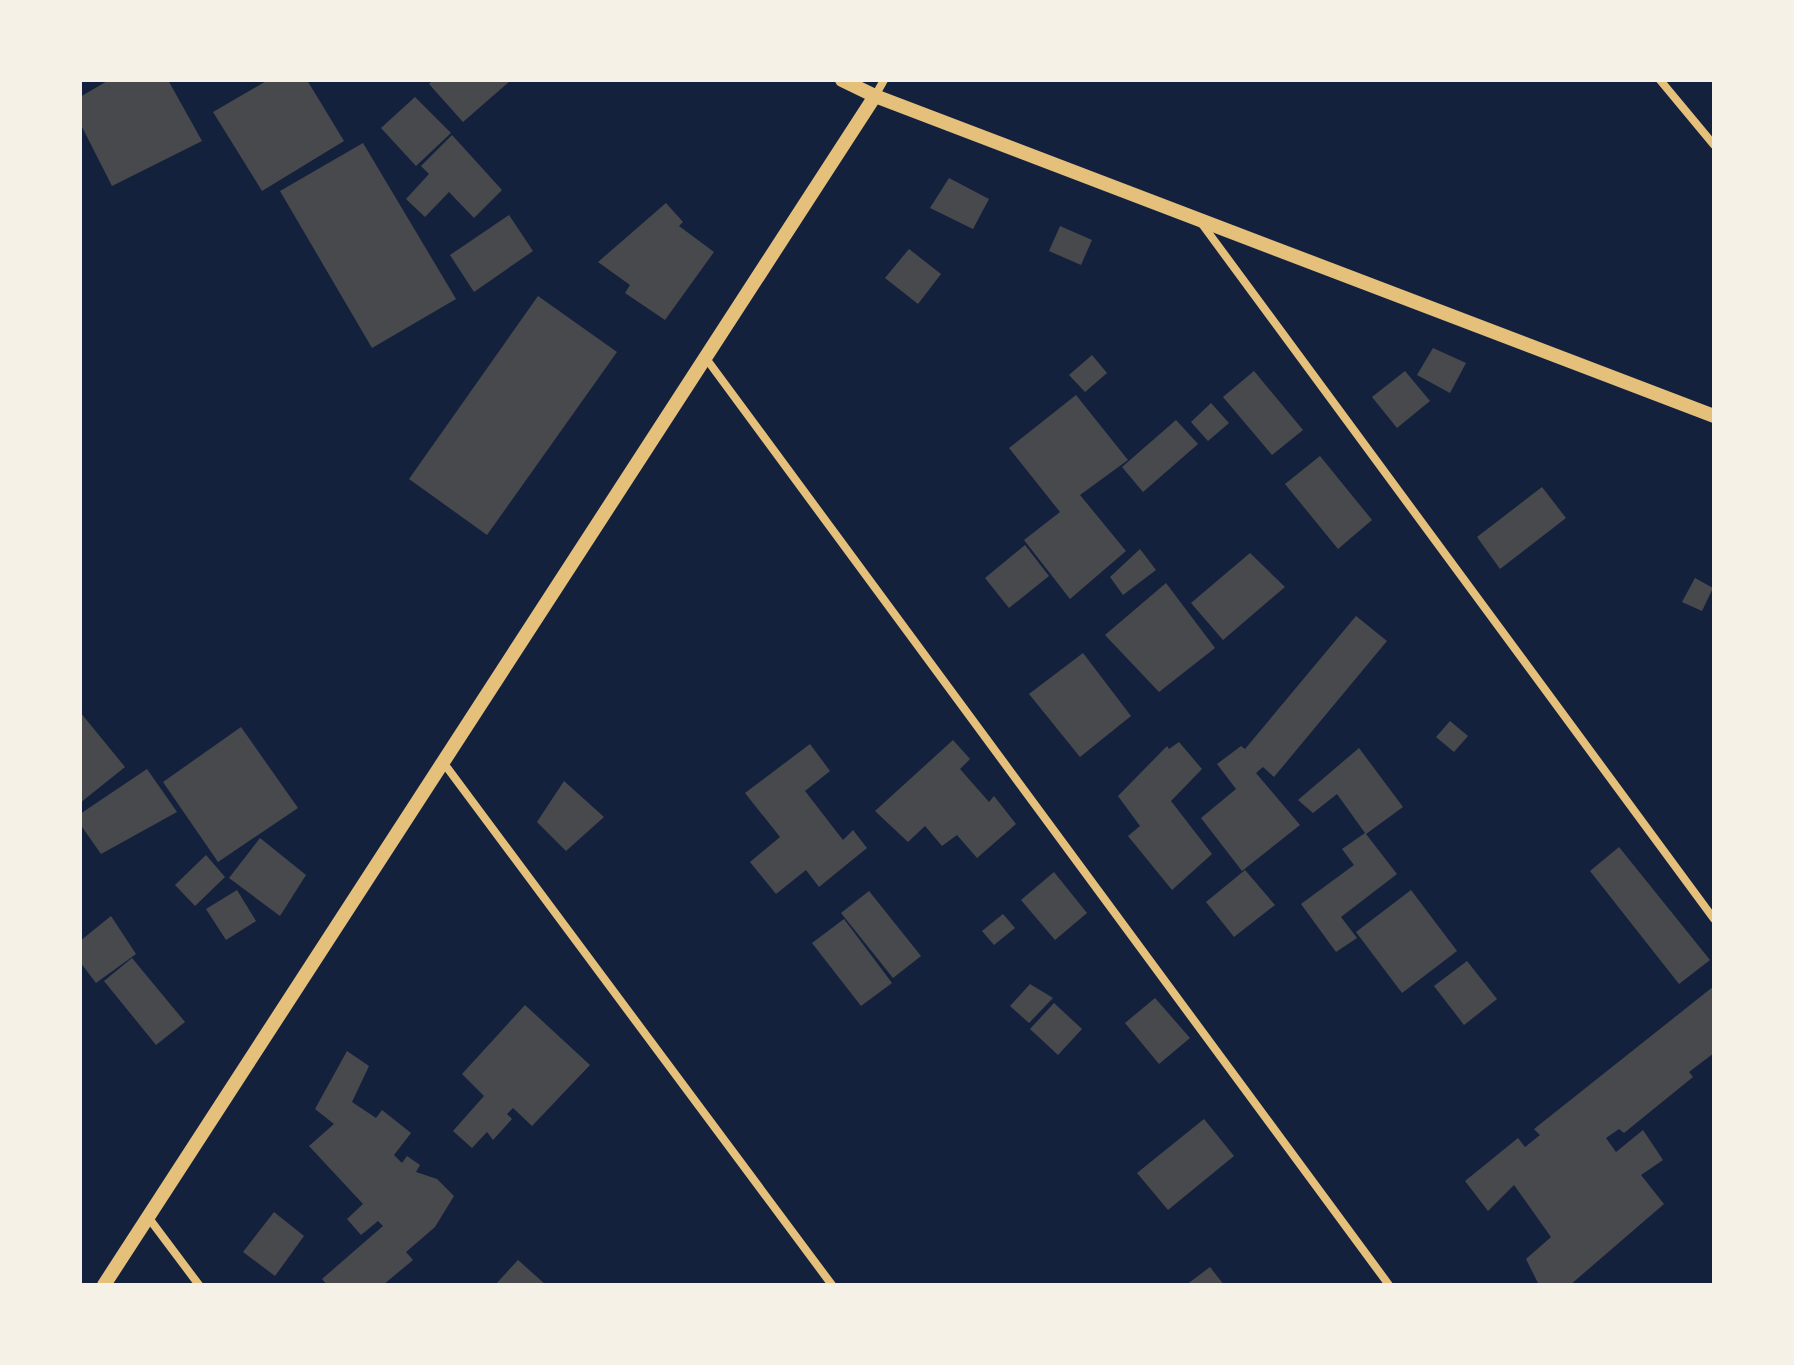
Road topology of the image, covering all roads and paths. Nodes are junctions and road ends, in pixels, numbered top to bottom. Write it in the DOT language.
graph roads {
  1 [pos="842,80"];
  2 [pos="884,80"];
  3 [pos="1660,80"];
  4 [pos="875,96"];
  5 [pos="1714,145"];
  6 [pos="1199,219"];
  7 [pos="705,357"];
  8 [pos="1714,416"];
  9 [pos="443,761"];
  10 [pos="1714,919"];
  11 [pos="148,1217"];
  12 [pos="104,1285"];
  13 [pos="199,1285"];
  14 [pos="832,1285"];
  15 [pos="1389,1285"];
  1 -- 4 [label="street"];
  2 -- 4 [label="street"];
  3 -- 5 [label="street"];
  4 -- 6 [label="street"];
  4 -- 7 [label="street"];
  6 -- 8 [label="street"];
  6 -- 10 [label="street"];
  7 -- 9 [label="street"];
  7 -- 15 [label="street"];
  9 -- 11 [label="street"];
  9 -- 14 [label="street"];
  11 -- 12 [label="street"];
  11 -- 13 [label="street"];
}
